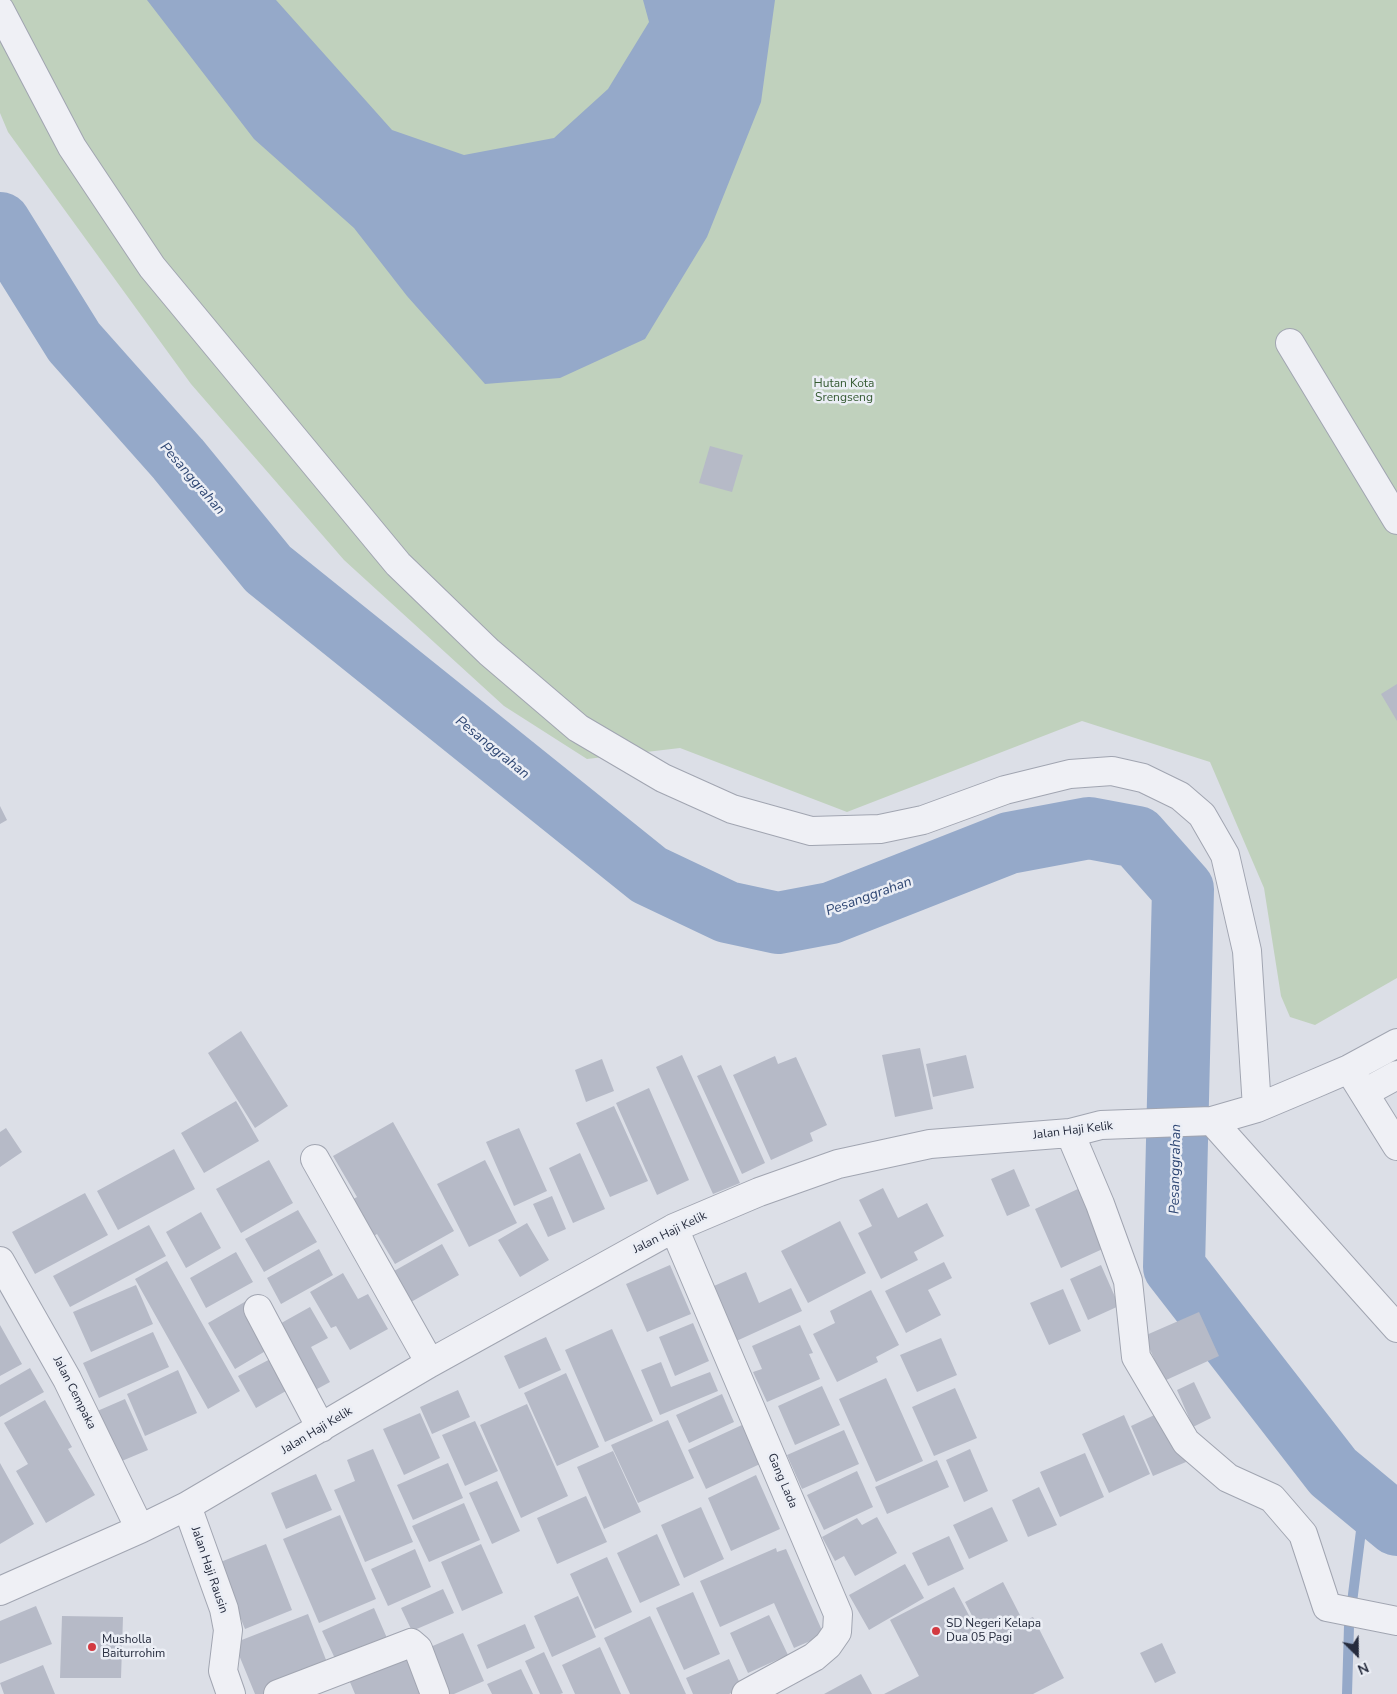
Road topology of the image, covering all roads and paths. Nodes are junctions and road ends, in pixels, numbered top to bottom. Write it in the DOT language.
graph roads {
  1 [pos="0,10"];
  2 [pos="1290,343"];
  3 [pos="1397,520"];
  4 [pos="1394,1052"];
  5 [pos="1349,1069"];
  6 [pos="1397,1075"];
  7 [pos="1364,1093"];
  8 [pos="1257,1108"];
  9 [pos="1206,1121"];
  10 [pos="1070,1133"];
  11 [pos="1397,1146"];
  12 [pos="315,1159"];
  13 [pos="674,1228"];
  14 [pos="0,1262"];
  15 [pos="258,1309"];
  16 [pos="1397,1328"];
  17 [pos="430,1363"];
  18 [pos="321,1428"];
  19 [pos="187,1506"];
  20 [pos="140,1529"];
  21 [pos="0,1592"];
  22 [pos="1397,1621"];
  23 [pos="316,1687"];
  24 [pos="231,1694"];
  25 [pos="278,1694"];
  26 [pos="435,1694"];
  27 [pos="746,1694"];
  1 -- 8 [label="street"];
  2 -- 3 [label="street"];
  4 -- 5 [label="street, Jalan Haji Kelik"];
  5 -- 7 [label="street"];
  5 -- 8 [label="street, Jalan Haji Kelik"];
  6 -- 7 [label="street"];
  7 -- 11 [label="street"];
  8 -- 9 [label="street, Jalan Haji Kelik"];
  9 -- 10 [label="street, Jalan Haji Kelik"];
  9 -- 16 [label="street"];
  10 -- 13 [label="street, Jalan Haji Kelik"];
  10 -- 22 [label="street"];
  12 -- 17 [label="street"];
  13 -- 17 [label="street, Jalan Haji Kelik"];
  13 -- 27 [label="street, Gang Lada"];
  14 -- 20 [label="street, Jalan Cempaka"];
  15 -- 18 [label="street"];
  17 -- 18 [label="street, Jalan Haji Kelik"];
  18 -- 19 [label="street, Jalan Haji Kelik"];
  19 -- 20 [label="street, Jalan Haji Kelik"];
  19 -- 24 [label="street, Jalan Haji Rausin"];
  20 -- 21 [label="street, Jalan Haji Kelik"];
  23 -- 25 [label="street"];
  23 -- 26 [label="street"];
}
